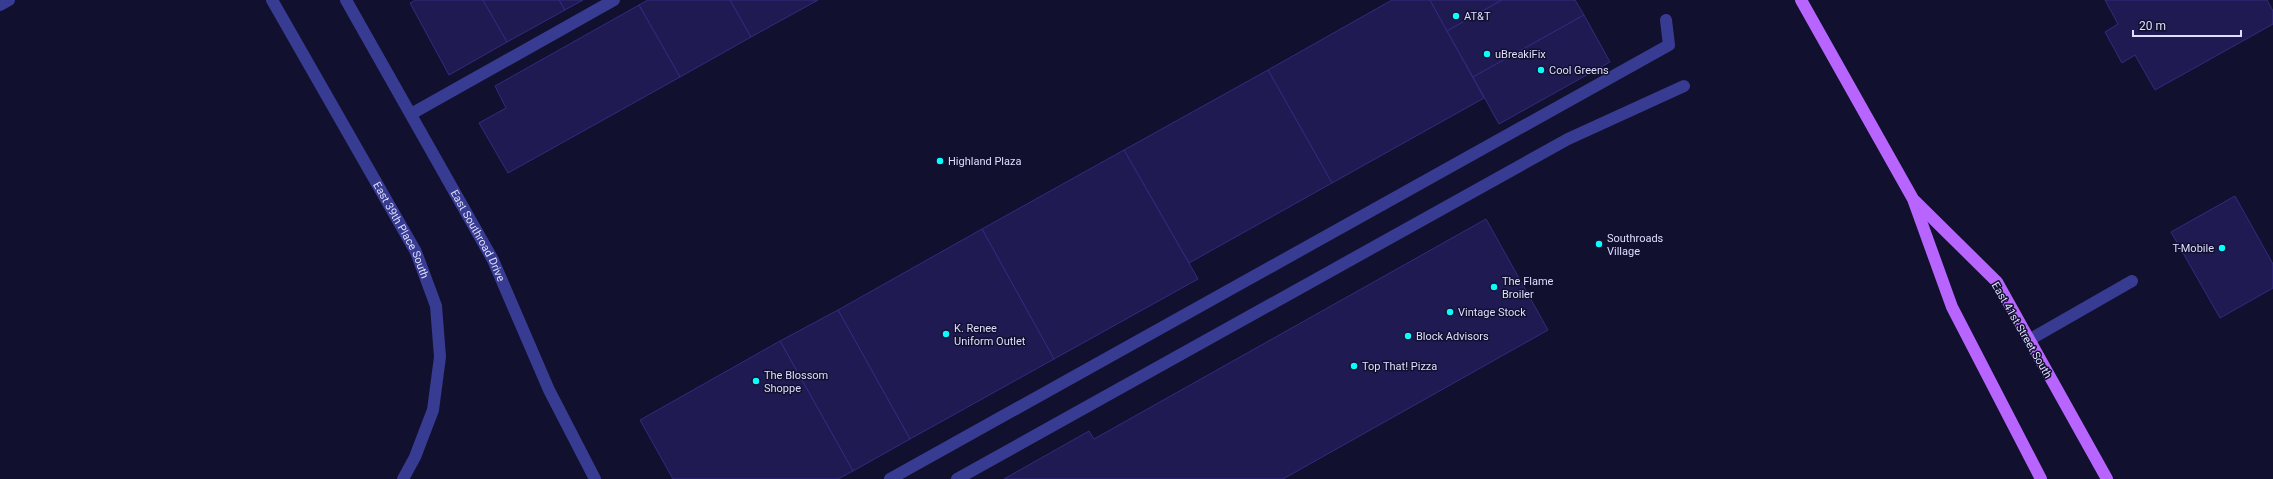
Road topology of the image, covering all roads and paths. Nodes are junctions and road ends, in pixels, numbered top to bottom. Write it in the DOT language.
graph roads {
  1 [pos="9,0"];
  2 [pos="272,0"];
  3 [pos="346,0"];
  4 [pos="614,0"];
  5 [pos="1801,0"];
  6 [pos="0,5"];
  7 [pos="1666,20"];
  8 [pos="1684,86"];
  9 [pos="411,114"];
  10 [pos="1913,199"];
  11 [pos="2132,281"];
  12 [pos="2029,340"];
  13 [pos="403,479"];
  14 [pos="595,479"];
  15 [pos="890,479"];
  16 [pos="957,479"];
  17 [pos="2041,479"];
  18 [pos="2107,479"];
  1 -- 6 [label="street"];
  2 -- 13 [label="street, East 39th Place South"];
  3 -- 9 [label="street, East Southroad Drive"];
  4 -- 9 [label="street"];
  5 -- 10 [label="main road, East 41st Street South"];
  7 -- 15 [label="street"];
  8 -- 16 [label="street"];
  9 -- 14 [label="street, East Southroad Drive"];
  10 -- 12 [label="main road, East 41st Street South"];
  10 -- 17 [label="main road, East 41st Street South"];
  11 -- 12 [label="street"];
  12 -- 18 [label="main road, East 41st Street South"];
}
